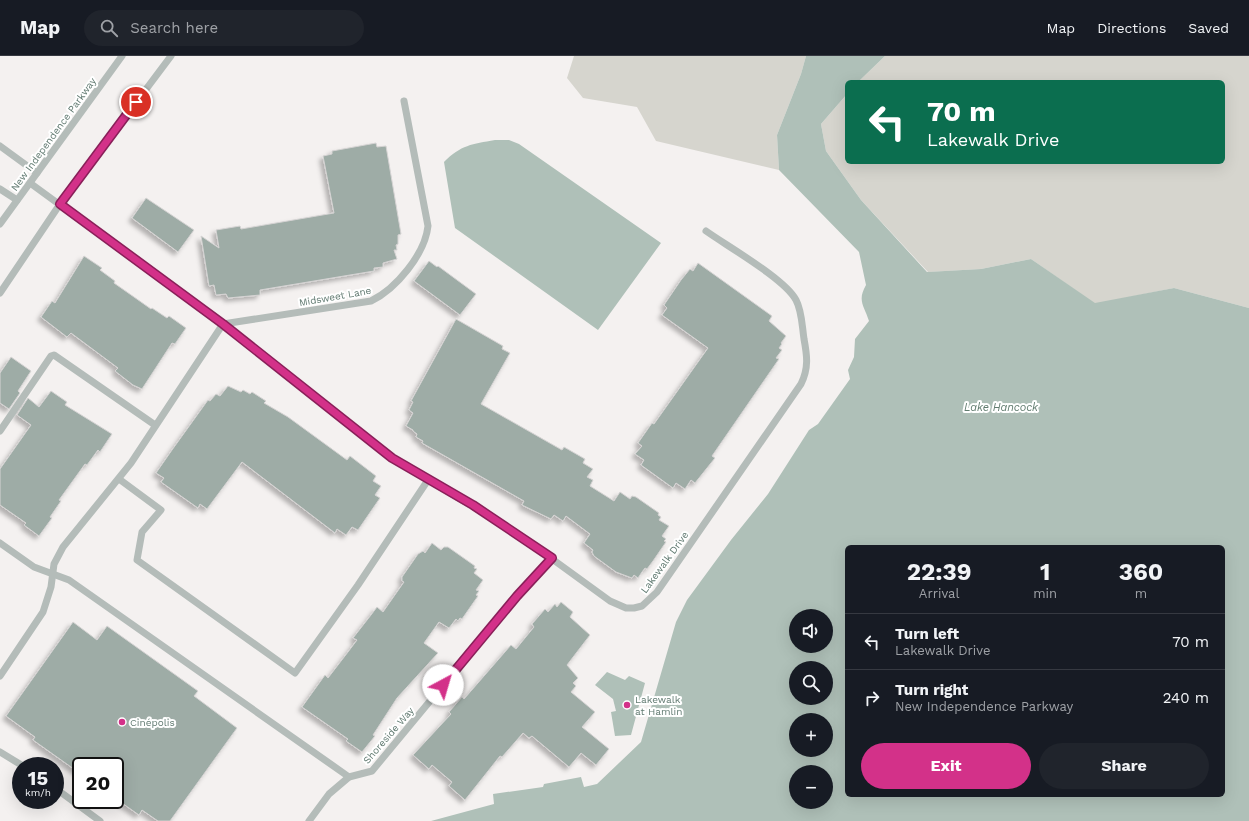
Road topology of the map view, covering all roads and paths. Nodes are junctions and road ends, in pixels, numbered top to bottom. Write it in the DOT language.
graph roads {
  1 [pos="122,56"];
  2 [pos="171,56"];
  3 [pos="404,101"];
  4 [pos="0,146"];
  5 [pos="37,173"];
  6 [pos="30,182"];
  7 [pos="0,189"];
  8 [pos="17,200"];
  9 [pos="60,204"];
  10 [pos="0,224"];
  11 [pos="706,231"];
  12 [pos="0,293"];
  13 [pos="223,324"];
  14 [pos="155,425"];
  15 [pos="0,432"];
  16 [pos="118,479"];
  17 [pos="428,480"];
  18 [pos="0,544"];
  19 [pos="552,558"];
  20 [pos="52,574"];
  21 [pos="0,676"];
  22 [pos="0,752"];
  23 [pos="12,759"];
  24 [pos="349,777"];
  25 [pos="64,795"];
  26 [pos="100,821"];
  27 [pos="309,821"];
  1 -- 5 [label="street, New Independence Parkway"];
  2 -- 9 [label="street"];
  3 -- 13 [label="street, Midsweet Lane"];
  4 -- 5 [label="street"];
  5 -- 6 [label="street, New Independence Parkway"];
  6 -- 8 [label="street, New Independence Parkway"];
  6 -- 9 [label="street, Lakewalk Drive"];
  7 -- 8 [label="street"];
  8 -- 10 [label="street, New Independence Parkway"];
  9 -- 12 [label="street"];
  9 -- 13 [label="street, Lakewalk Drive"];
  11 -- 19 [label="street, Lakewalk Drive"];
  13 -- 14 [label="street"];
  13 -- 17 [label="street, Lakewalk Drive"];
  14 -- 15 [label="street"];
  14 -- 16 [label="street"];
  16 -- 17 [label="street"];
  16 -- 20 [label="street"];
  17 -- 19 [label="street, Lakewalk Drive"];
  18 -- 20 [label="street"];
  19 -- 24 [label="street, Shoreside Way"];
  20 -- 21 [label="street"];
  20 -- 24 [label="street"];
  22 -- 23 [label="street"];
  24 -- 27 [label="street, Shoreside Way"];
  25 -- 26 [label="street"];
}
